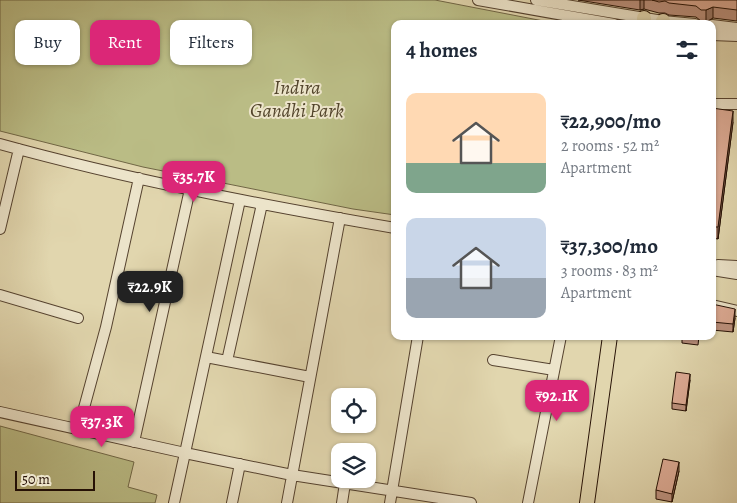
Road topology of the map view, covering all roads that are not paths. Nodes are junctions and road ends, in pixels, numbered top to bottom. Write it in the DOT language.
graph roads {
  1 [pos="478,0"];
  2 [pos="543,0"];
  3 [pos="591,20"];
  4 [pos="639,20"];
  5 [pos="716,25"];
  6 [pos="737,28"];
  7 [pos="716,35"];
  8 [pos="737,36"];
  9 [pos="716,104"];
  10 [pos="737,104"];
  11 [pos="0,144"];
  12 [pos="19,149"];
  13 [pos="139,178"];
  14 [pos="190,189"];
  15 [pos="240,200"];
  16 [pos="262,204"];
  17 [pos="340,218"];
  18 [pos="391,227"];
  19 [pos="0,229"];
  20 [pos="716,265"];
  21 [pos="737,266"];
  22 [pos="716,271"];
  23 [pos="737,274"];
  24 [pos="0,294"];
  25 [pos="716,306"];
  26 [pos="737,311"];
  27 [pos="78,318"];
  28 [pos="417,340"];
  29 [pos="560,340"];
  30 [pos="609,340"];
  31 [pos="206,357"];
  32 [pos="493,360"];
  33 [pos="227,361"];
  34 [pos="554,370"];
  35 [pos="310,377"];
  36 [pos="0,412"];
  37 [pos="78,430"];
  38 [pos="134,442"];
  39 [pos="185,453"];
  40 [pos="240,464"];
  41 [pos="292,475"];
  42 [pos="331,481"];
  43 [pos="344,488"];
  44 [pos="374,488"];
  45 [pos="392,491"];
  46 [pos="445,501"];
  47 [pos="174,503"];
  48 [pos="232,503"];
  49 [pos="287,503"];
  50 [pos="342,503"];
  51 [pos="390,503"];
  52 [pos="471,503"];
  53 [pos="528,503"];
  54 [pos="587,503"];
  1 -- 3 [label="street"];
  2 -- 4 [label="street"];
  5 -- 6 [label="street"];
  7 -- 8 [label="street"];
  9 -- 10 [label="street"];
  11 -- 12 [label="street"];
  12 -- 13 [label="street"];
  12 -- 19 [label="street"];
  13 -- 14 [label="street"];
  13 -- 37 [label="street"];
  14 -- 15 [label="street"];
  14 -- 38 [label="street"];
  15 -- 16 [label="street"];
  15 -- 31 [label="street"];
  16 -- 17 [label="street"];
  16 -- 33 [label="street"];
  17 -- 18 [label="street"];
  17 -- 35 [label="street"];
  20 -- 21 [label="street"];
  22 -- 23 [label="street"];
  24 -- 27 [label="street"];
  25 -- 26 [label="street"];
  28 -- 45 [label="street"];
  29 -- 34 [label="street"];
  30 -- 54 [label="main road"];
  31 -- 33 [label="street"];
  31 -- 39 [label="street"];
  32 -- 34 [label="street"];
  33 -- 35 [label="street"];
  34 -- 53 [label="street"];
  35 -- 41 [label="street"];
  36 -- 37 [label="street"];
  37 -- 38 [label="street"];
  38 -- 39 [label="street"];
  39 -- 40 [label="street"];
  39 -- 47 [label="street"];
  40 -- 41 [label="street"];
  40 -- 48 [label="street"];
  41 -- 42 [label="street"];
  41 -- 49 [label="street"];
  43 -- 50 [label="street"];
  44 -- 45 [label="street"];
  45 -- 46 [label="street"];
  45 -- 51 [label="street"];
  46 -- 52 [label="street"];
}
